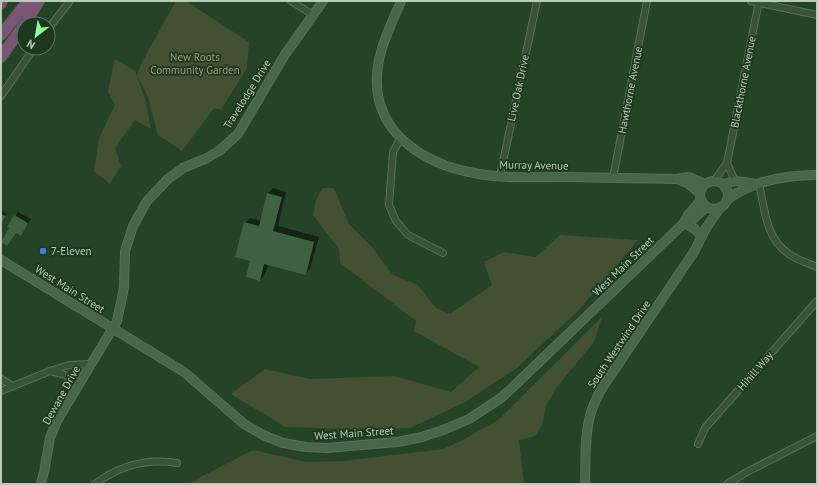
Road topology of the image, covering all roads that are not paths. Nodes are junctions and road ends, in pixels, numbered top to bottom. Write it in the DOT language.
graph roads {
  1 [pos="28,1"];
  2 [pos="39,1"];
  3 [pos="70,1"];
  4 [pos="291,1"];
  5 [pos="323,1"];
  6 [pos="401,1"];
  7 [pos="537,1"];
  8 [pos="647,1"];
  9 [pos="751,1"];
  10 [pos="759,2"];
  11 [pos="313,15"];
  12 [pos="817,15"];
  13 [pos="29,16"];
  14 [pos="56,19"];
  15 [pos="1,35"];
  16 [pos="16,35"];
  17 [pos="28,56"];
  18 [pos="1,57"];
  19 [pos="1,96"];
  20 [pos="400,139"];
  21 [pos="727,162"];
  22 [pos="817,175"];
  23 [pos="500,176"];
  24 [pos="613,178"];
  25 [pos="677,179"];
  26 [pos="714,181"];
  27 [pos="735,181"];
  28 [pos="705,184"];
  29 [pos="723,184"];
  30 [pos="759,184"];
  31 [pos="728,199"];
  32 [pos="703,202"];
  33 [pos="720,208"];
  34 [pos="684,223"];
  35 [pos="706,228"];
  36 [pos="702,237"];
  37 [pos="443,253"];
  38 [pos="1,260"];
  39 [pos="817,267"];
  40 [pos="817,301"];
  41 [pos="113,329"];
  42 [pos="91,364"];
  43 [pos="50,371"];
  44 [pos="1,379"];
  45 [pos="79,383"];
  46 [pos="13,386"];
  47 [pos="1,391"];
  48 [pos="817,436"];
  49 [pos="698,444"];
  50 [pos="177,463"];
  51 [pos="41,484"];
  52 [pos="95,484"];
  53 [pos="585,484"];
  54 [pos="727,484"];
  1 -- 15 [label="highway"];
  2 -- 13 [label="highway"];
  3 -- 14 [label="street"];
  4 -- 11 [label="street"];
  5 -- 11 [label="street, Travelodge Drive"];
  6 -- 20 [label="street, Murray Avenue"];
  7 -- 23 [label="street, Live Oak Drive"];
  8 -- 24 [label="street, Hawthorne Avenue"];
  9 -- 10 [label="street"];
  10 -- 12 [label="street"];
  10 -- 21 [label="street, Blackthorne Avenue"];
  11 -- 41 [label="street, Travelodge Drive"];
  16 -- 18 [label="highway"];
  17 -- 19 [label="street"];
  20 -- 23 [label="street, Murray Avenue"];
  20 -- 37 [label="street"];
  21 -- 26 [label="street, Blackthorne Avenue"];
  21 -- 27 [label="street"];
  22 -- 30 [label="street"];
  23 -- 24 [label="street, Murray Avenue"];
  24 -- 25 [label="street, Murray Avenue"];
  25 -- 28 [label="street, Murray Avenue"];
  25 -- 32 [label="street, Murray Avenue"];
  26 -- 28 [label="street"];
  26 -- 29 [label="street"];
  27 -- 29 [label="street"];
  27 -- 30 [label="street"];
  28 -- 32 [label="street"];
  29 -- 31 [label="street"];
  30 -- 31 [label="street"];
  30 -- 39 [label="street"];
  31 -- 33 [label="street"];
  32 -- 33 [label="street"];
  32 -- 34 [label="street, West Main Street"];
  32 -- 35 [label="street, South Westwind Drive"];
  33 -- 35 [label="street, South Westwind Drive"];
  34 -- 36 [label="street"];
  34 -- 41 [label="street, West Main Street"];
  35 -- 36 [label="street, South Westwind Drive"];
  36 -- 53 [label="street, South Westwind Drive"];
  38 -- 41 [label="street, West Main Street"];
  40 -- 49 [label="street, Hihill Way"];
  41 -- 42 [label="street, Travelodge Drive"];
  42 -- 43 [label="street"];
  42 -- 45 [label="street, Dewane Drive"];
  43 -- 45 [label="street"];
  43 -- 46 [label="street"];
  44 -- 46 [label="street"];
  45 -- 51 [label="street, Dewane Drive"];
  46 -- 47 [label="street"];
  48 -- 54 [label="street"];
  50 -- 52 [label="street"];
}
